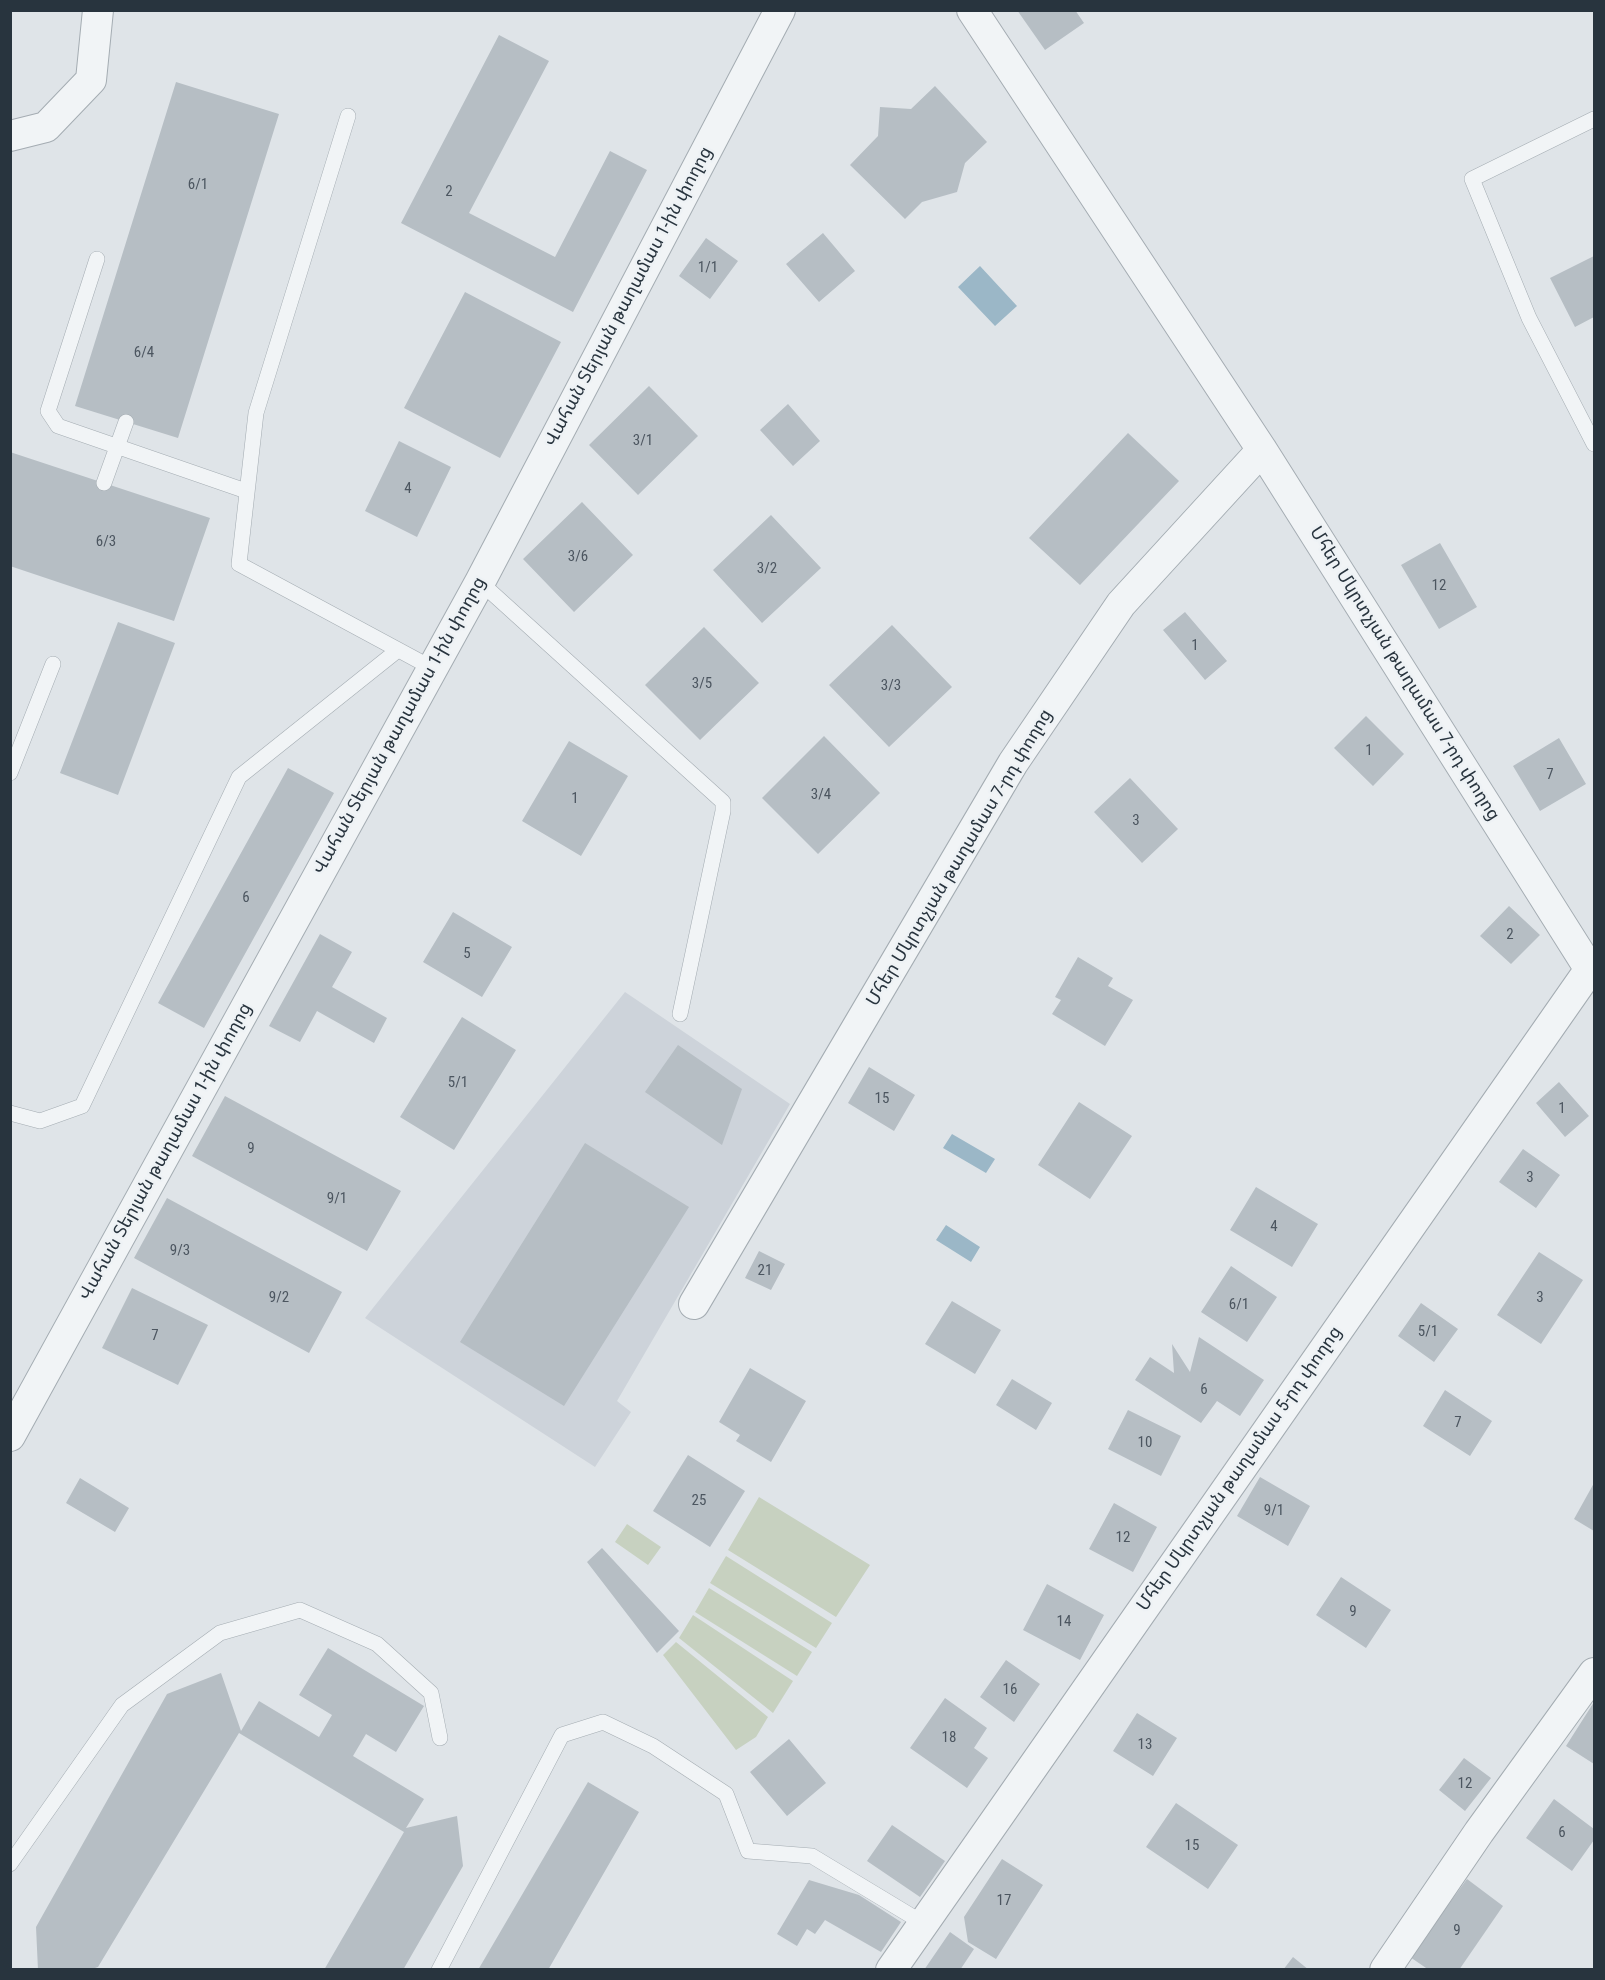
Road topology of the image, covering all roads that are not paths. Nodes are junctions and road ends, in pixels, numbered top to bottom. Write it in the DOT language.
graph roads {
  1 [pos="98,10"];
  2 [pos="780,10"];
  3 [pos="972,10"];
  4 [pos="348,116"];
  5 [pos="1594,119"];
  6 [pos="10,136"];
  7 [pos="97,259"];
  8 [pos="126,422"];
  9 [pos="1594,444"];
  10 [pos="117,447"];
  11 [pos="1262,450"];
  12 [pos="104,483"];
  13 [pos="246,491"];
  14 [pos="480,582"];
  15 [pos="398,650"];
  16 [pos="53,664"];
  17 [pos="432,668"];
  18 [pos="10,772"];
  19 [pos="1592,973"];
  20 [pos="680,1014"];
  21 [pos="10,1113"];
  22 [pos="694,1304"];
  23 [pos="10,1436"];
  24 [pos="1594,1673"];
  25 [pos="440,1738"];
  26 [pos="10,1864"];
  27 [pos="923,1923"];
  28 [pos="439,1970"];
  29 [pos="891,1970"];
  30 [pos="1385,1970"];
  1 -- 6 [label="street"];
  2 -- 14 [label="street, Վահան Տերյան թաղամաս 1-ին փողոց"];
  3 -- 11 [label="street"];
  4 -- 13 [label="lane"];
  5 -- 9 [label="lane"];
  7 -- 10 [label="lane"];
  8 -- 10 [label="lane"];
  10 -- 12 [label="lane"];
  10 -- 13 [label="lane"];
  11 -- 19 [label="street, Մհեր Մկրտչյան թաղամաս 7-րդ փողոց"];
  11 -- 22 [label="street, Մհեր Մկրտչյան թաղամաս 7-րդ փողոց"];
  13 -- 15 [label="lane"];
  14 -- 17 [label="street, Վահան Տերյան թաղամաս 1-ին փողոց"];
  14 -- 20 [label="lane"];
  15 -- 17 [label="lane"];
  15 -- 21 [label="lane"];
  16 -- 18 [label="lane"];
  17 -- 23 [label="street, Վահան Տերյան թաղամաս 1-ին փողոց"];
  19 -- 27 [label="street, Մհեր Մկրտչյան թաղամաս 5-րդ փողոց"];
  24 -- 30 [label="street"];
  25 -- 26 [label="lane"];
  27 -- 28 [label="lane"];
  27 -- 29 [label="street, Մհեր Մկրտչյան թաղամաս 5-րդ փողոց"];
}
